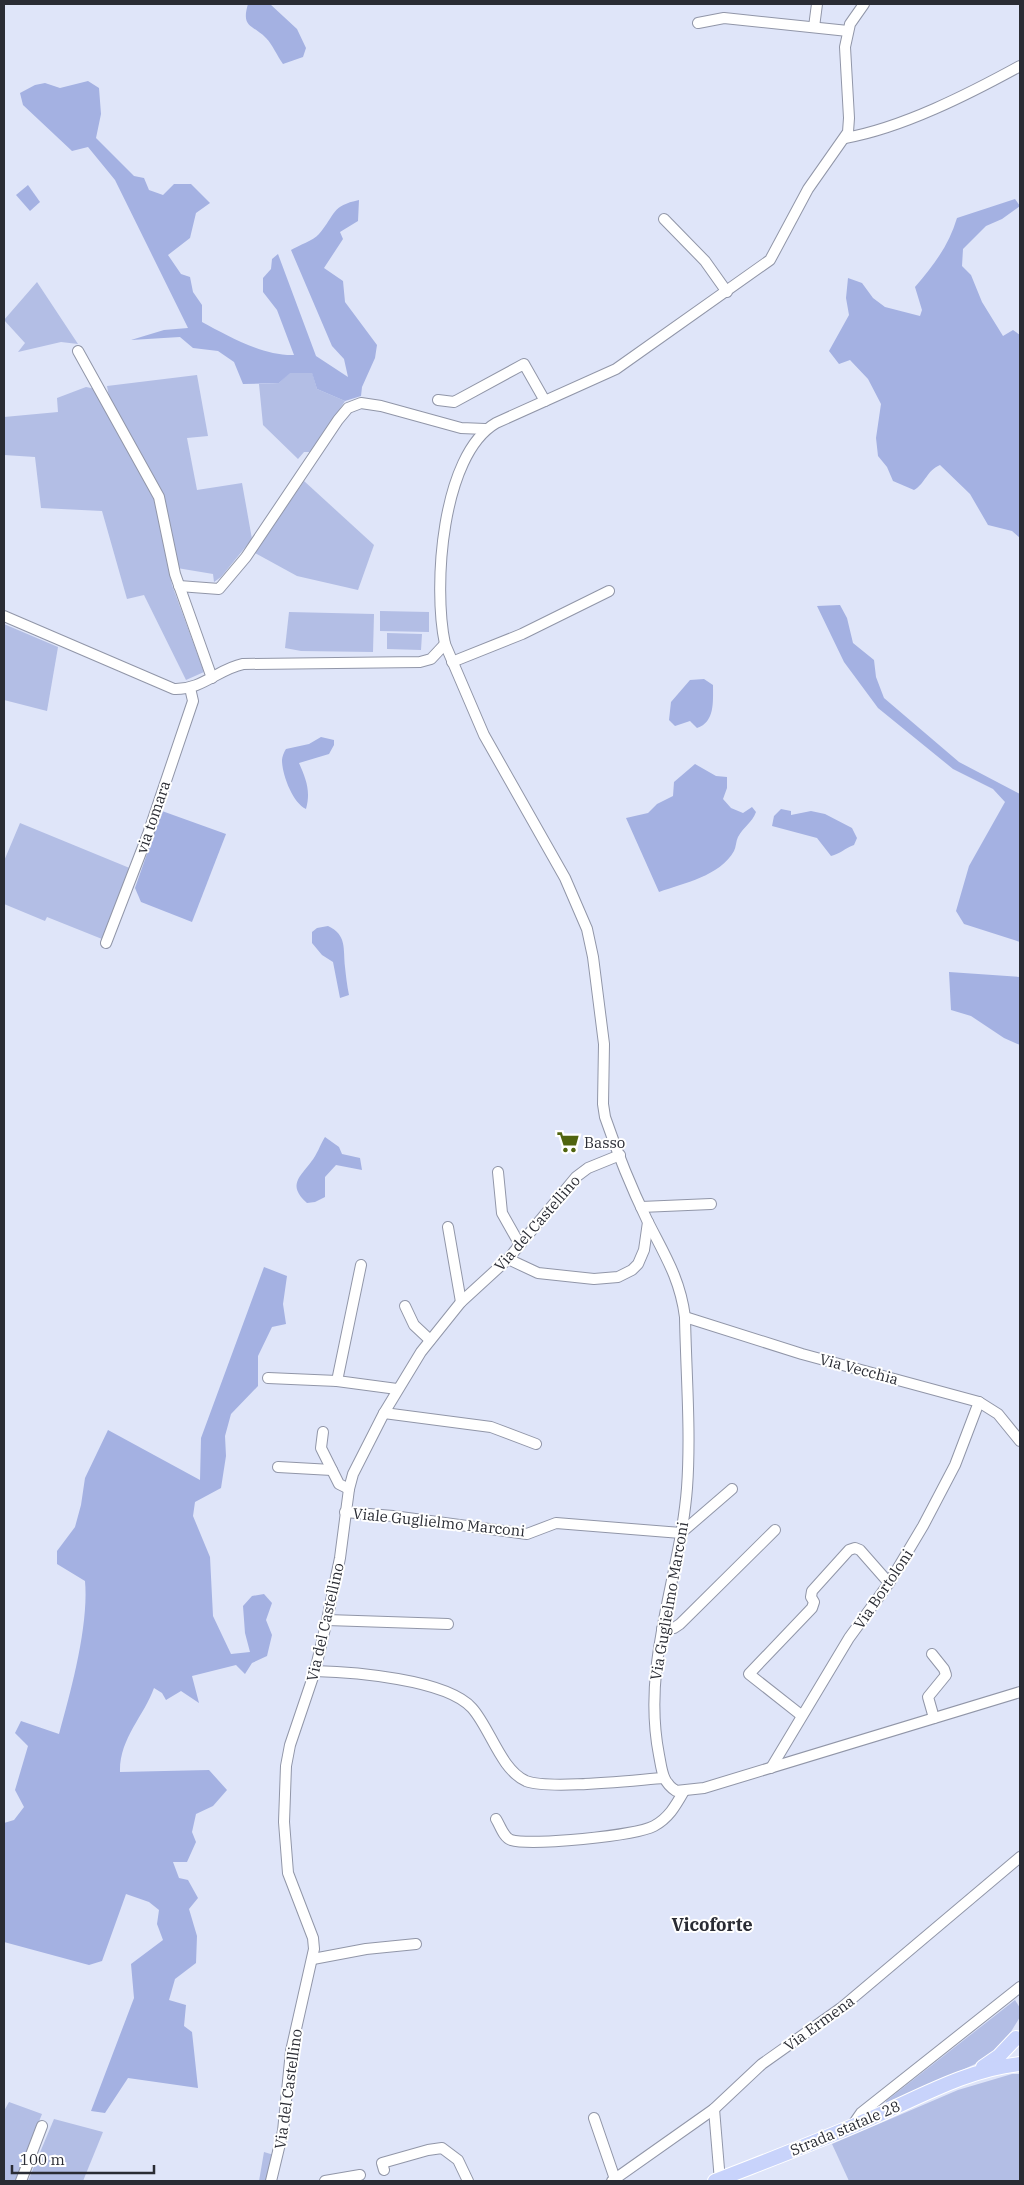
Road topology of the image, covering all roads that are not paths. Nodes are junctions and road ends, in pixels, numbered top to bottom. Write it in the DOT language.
graph roads {
  1 [pos="817,4"];
  2 [pos="864,4"];
  3 [pos="698,22"];
  4 [pos="814,27"];
  5 [pos="848,31"];
  6 [pos="1020,66"];
  7 [pos="845,138"];
  8 [pos="664,219"];
  9 [pos="727,292"];
  10 [pos="78,351"];
  11 [pos="438,400"];
  12 [pos="545,401"];
  13 [pos="485,429"];
  14 [pos="179,586"];
  15 [pos="610,590"];
  16 [pos="4,616"];
  17 [pos="445,644"];
  18 [pos="452,662"];
  19 [pos="212,678"];
  20 [pos="190,688"];
  21 [pos="106,943"];
  22 [pos="619,1153"];
  23 [pos="498,1172"];
  24 [pos="711,1204"];
  25 [pos="642,1208"];
  26 [pos="648,1222"];
  27 [pos="448,1227"];
  28 [pos="520,1245"];
  29 [pos="508,1259"];
  30 [pos="361,1265"];
  31 [pos="461,1302"];
  32 [pos="404,1306"];
  33 [pos="685,1317"];
  34 [pos="430,1340"];
  35 [pos="268,1378"];
  36 [pos="337,1381"];
  37 [pos="397,1389"];
  38 [pos="979,1402"];
  39 [pos="384,1413"];
  40 [pos="323,1432"];
  41 [pos="1020,1441"];
  42 [pos="536,1444"];
  43 [pos="278,1467"];
  44 [pos="332,1470"];
  45 [pos="349,1488"];
  46 [pos="732,1489"];
  47 [pos="345,1512"];
  48 [pos="775,1530"];
  49 [pos="681,1533"];
  50 [pos="888,1583"];
  51 [pos="327,1620"];
  52 [pos="448,1624"];
  53 [pos="662,1629"];
  54 [pos="932,1654"];
  55 [pos="314,1671"];
  56 [pos="1020,1692"];
  57 [pos="801,1715"];
  58 [pos="934,1718"];
  59 [pos="770,1768"];
  60 [pos="664,1778"];
  61 [pos="684,1791"];
  62 [pos="496,1819"];
  63 [pos="1020,1857"];
  64 [pos="416,1944"];
  65 [pos="313,1959"];
  66 [pos="1020,1989"];
  67 [pos="1018,2034"];
  68 [pos="1020,2062"];
  69 [pos="974,2073"];
  70 [pos="714,2109"];
  71 [pos="594,2118"];
  72 [pos="42,2126"];
  73 [pos="852,2126"];
  74 [pos="384,2170"];
  75 [pos="360,2175"];
  76 [pos="614,2180"];
  77 [pos="21,2181"];
  78 [pos="271,2181"];
  79 [pos="325,2181"];
  80 [pos="468,2181"];
  81 [pos="718,2181"];
  1 -- 4 [label="street"];
  2 -- 5 [label="street"];
  3 -- 4 [label="street"];
  4 -- 5 [label="street"];
  5 -- 7 [label="street"];
  6 -- 7 [label="street"];
  7 -- 9 [label="street"];
  8 -- 9 [label="street"];
  9 -- 12 [label="street"];
  10 -- 14 [label="street"];
  11 -- 12 [label="street"];
  12 -- 13 [label="street"];
  13 -- 14 [label="street"];
  13 -- 17 [label="street, Via Guglielmo Marconi"];
  14 -- 19 [label="street"];
  15 -- 18 [label="street"];
  16 -- 20 [label="street"];
  17 -- 18 [label="street, Via Guglielmo Marconi"];
  17 -- 19 [label="street"];
  18 -- 22 [label="street, Via Guglielmo Marconi"];
  19 -- 20 [label="street"];
  20 -- 21 [label="street, via tomara"];
  22 -- 25 [label="street, Via Guglielmo Marconi"];
  22 -- 28 [label="street, Via del Castellino"];
  23 -- 28 [label="street"];
  24 -- 25 [label="street"];
  25 -- 26 [label="street, Via Guglielmo Marconi"];
  26 -- 29 [label="street"];
  26 -- 33 [label="street, Via Guglielmo Marconi"];
  27 -- 31 [label="street"];
  28 -- 29 [label="street, Via del Castellino"];
  29 -- 31 [label="street, Via del Castellino"];
  30 -- 36 [label="street"];
  31 -- 34 [label="street, Via del Castellino"];
  32 -- 34 [label="street"];
  33 -- 38 [label="street, Via Vecchia"];
  33 -- 49 [label="street, Via Guglielmo Marconi"];
  34 -- 37 [label="street, Via del Castellino"];
  35 -- 36 [label="street"];
  36 -- 37 [label="street"];
  37 -- 39 [label="street, Via del Castellino"];
  38 -- 41 [label="street, Via Vecchia"];
  38 -- 50 [label="street, Via Bortoloni"];
  39 -- 42 [label="street"];
  39 -- 45 [label="street, Via del Castellino"];
  40 -- 44 [label="street"];
  43 -- 44 [label="street"];
  44 -- 45 [label="street"];
  45 -- 47 [label="street, Via del Castellino"];
  46 -- 49 [label="street"];
  47 -- 49 [label="street, Viale Guglielmo Marconi"];
  47 -- 51 [label="street, Via del Castellino"];
  48 -- 53 [label="street"];
  49 -- 53 [label="street, Via Guglielmo Marconi"];
  50 -- 57 [label="street, Via Bortoloni"];
  50 -- 57 [label="street"];
  51 -- 52 [label="street"];
  51 -- 55 [label="street, Via del Castellino"];
  53 -- 60 [label="street, Via Guglielmo Marconi"];
  54 -- 58 [label="street"];
  55 -- 60 [label="street"];
  55 -- 65 [label="street, Via del Castellino"];
  56 -- 58 [label="street"];
  57 -- 59 [label="street, Via Bortoloni"];
  58 -- 59 [label="street"];
  59 -- 61 [label="street"];
  60 -- 61 [label="street"];
  61 -- 62 [label="street"];
  63 -- 70 [label="street, Via Ermena"];
  64 -- 65 [label="street"];
  65 -- 78 [label="street, Via del Castellino"];
  66 -- 73 [label="street"];
  67 -- 68 [label="main road"];
  67 -- 69 [label="main road"];
  68 -- 69 [label="main road"];
  69 -- 73 [label="main road, Strada statale 28"];
  70 -- 76 [label="street, Via Ermena"];
  70 -- 81 [label="street"];
  71 -- 76 [label="street"];
  72 -- 77 [label="street"];
  73 -- 81 [label="main road, Strada statale 28"];
  74 -- 80 [label="street"];
  75 -- 79 [label="street"];
}
